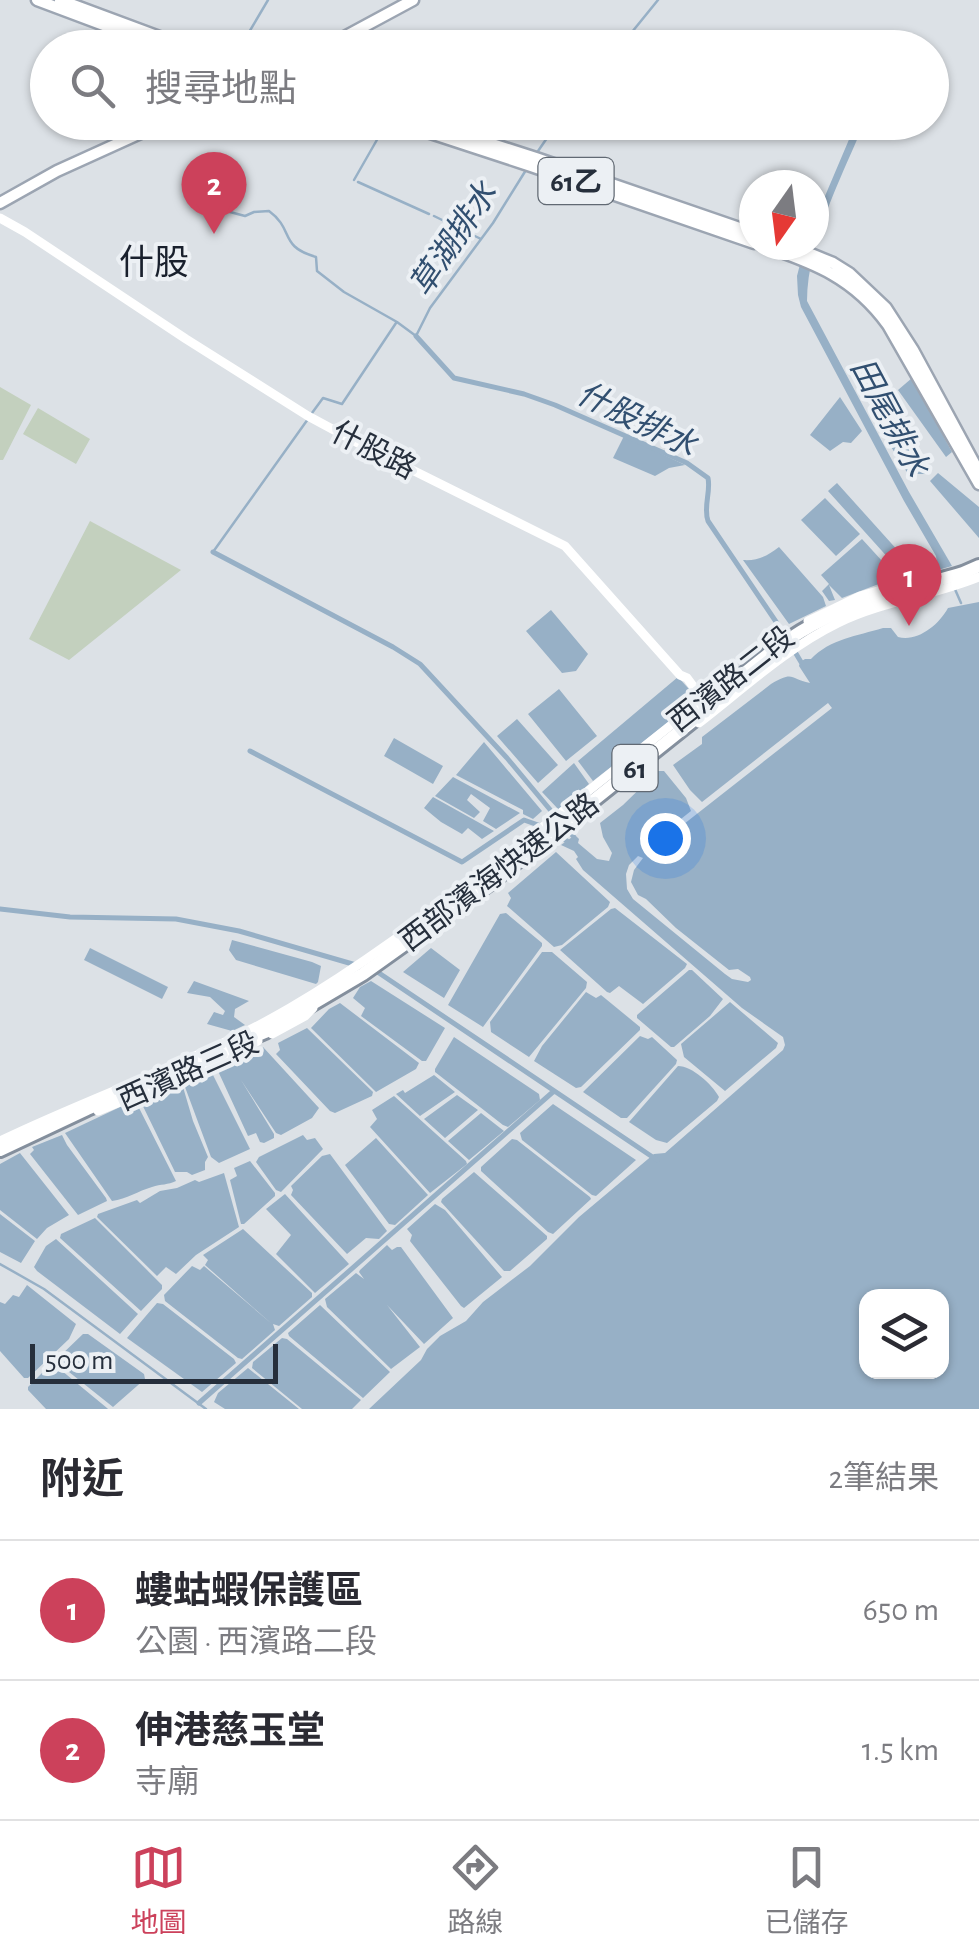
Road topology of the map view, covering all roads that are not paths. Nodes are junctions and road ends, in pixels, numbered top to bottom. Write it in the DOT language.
graph roads {
  1 [pos="37,0"];
  2 [pos="60,0"];
  3 [pos="403,0"];
  4 [pos="413,0"];
  5 [pos="117,30"];
  6 [pos="141,30"];
  7 [pos="347,30"];
  8 [pos="357,30"];
  9 [pos="120,140"];
  10 [pos="452,140"];
  11 [pos="480,140"];
  12 [pos="0,200"];
  13 [pos="0,218"];
  14 [pos="739,229"];
  15 [pos="739,237"];
  16 [pos="815,260"];
  17 [pos="820,260"];
  18 [pos="979,472"];
  19 [pos="979,484"];
  20 [pos="979,569"];
  21 [pos="709,707"];
  22 [pos="564,821"];
  23 [pos="368,968"];
  24 [pos="311,1010"];
  25 [pos="265,1032"];
  26 [pos="0,1148"];
  1 -- 5 [label="main road"];
  2 -- 6 [label="main road"];
  3 -- 7 [label="main road"];
  4 -- 8 [label="main road"];
  9 -- 12 [label="main road"];
  10 -- 15 [label="main road, 61乙"];
  11 -- 14 [label="main road, 61乙"];
  13 -- 21 [label="street, 什股路"];
  16 -- 19 [label="main road"];
  17 -- 18 [label="main road"];
  20 -- 21 [label="highway, 西部濱海快速公路 / 61"];
  21 -- 22 [label="highway, 西部濱海快速公路 / 61"];
  22 -- 23 [label="highway, 西部濱海快速公路 / 61"];
  22 -- 23 [label="street"];
  22 -- 23 [label="street"];
  23 -- 24 [label="street, 西濱路三段"];
  23 -- 25 [label="highway, 西部濱海快速公路 / 61"];
  23 -- 26 [label="street, 西濱路三段"];
  23 -- 26 [label="highway"];
  24 -- 25 [label="highway"];
  24 -- 26 [label="street, 西濱路三段"];
  25 -- 26 [label="highway, 西部濱海快速公路 / 61"];
}
